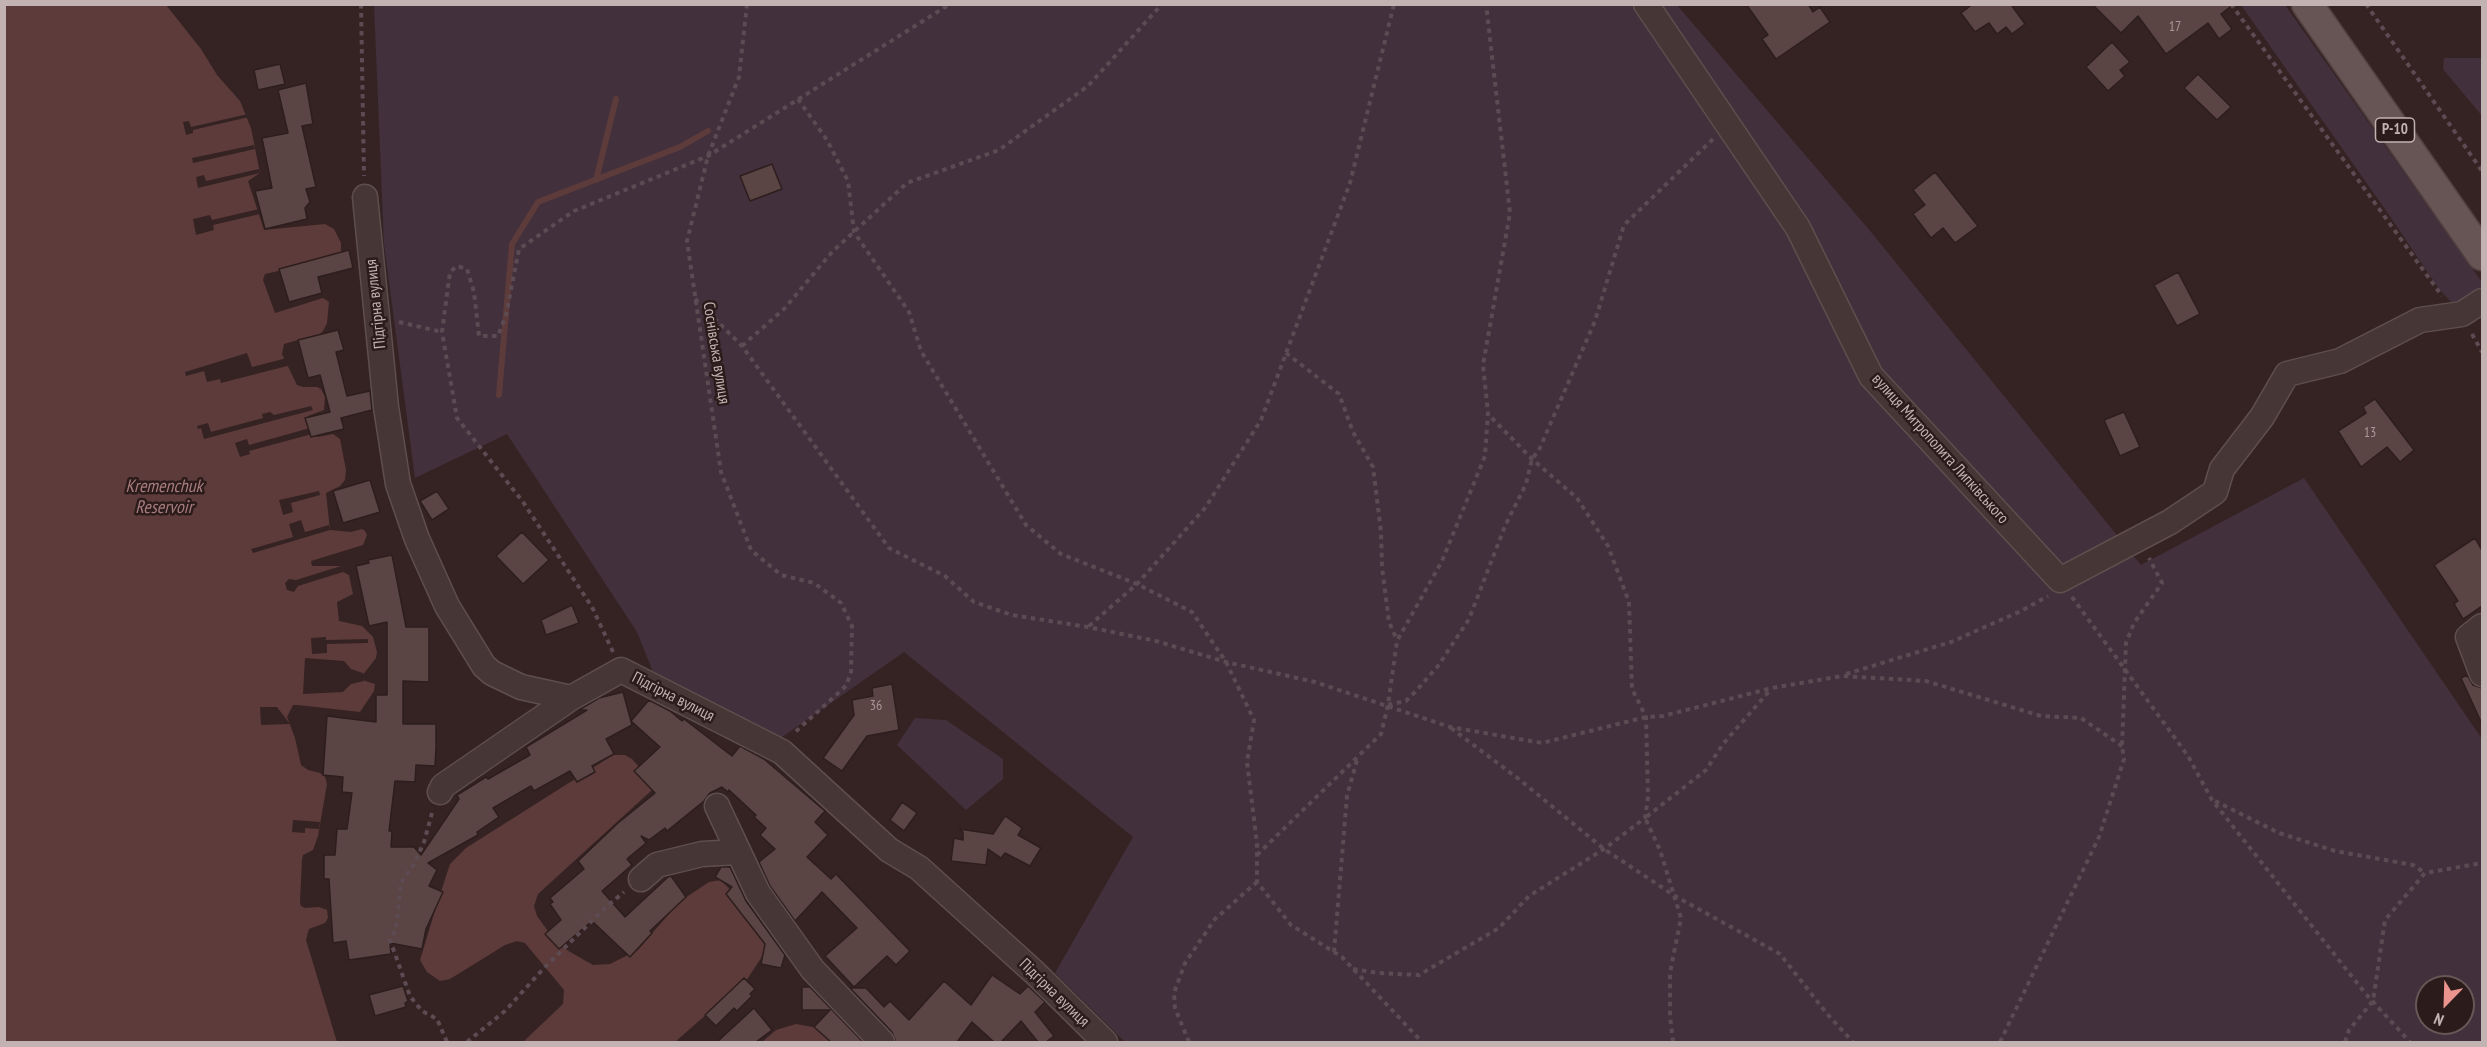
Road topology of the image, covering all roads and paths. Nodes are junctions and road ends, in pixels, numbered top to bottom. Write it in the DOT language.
graph roads {
  1 [pos="361,4"];
  2 [pos="747,4"];
  3 [pos="950,4"];
  4 [pos="1162,4"];
  5 [pos="1394,4"];
  6 [pos="1486,4"];
  7 [pos="1646,4"];
  8 [pos="2231,4"];
  9 [pos="2307,4"];
  10 [pos="2366,4"];
  11 [pos="798,99"];
  12 [pos="1728,124"];
  13 [pos="708,156"];
  14 [pos="2482,171"];
  15 [pos="365,197"];
  16 [pos="854,232"];
  17 [pos="2482,255"];
  18 [pos="695,299"];
  19 [pos="2482,301"];
  20 [pos="2462,314"];
  21 [pos="378,321"];
  22 [pos="442,332"];
  23 [pos="742,346"];
  24 [pos="2482,352"];
  25 [pos="1286,353"];
  26 [pos="1488,413"];
  27 [pos="1532,459"];
  28 [pos="2141,537"];
  29 [pos="2060,580"];
  30 [pos="1137,584"];
  31 [pos="2482,626"];
  32 [pos="1088,627"];
  33 [pos="1397,641"];
  34 [pos="1226,662"];
  35 [pos="621,670"];
  36 [pos="2126,670"];
  37 [pos="2482,674"];
  38 [pos="1842,676"];
  39 [pos="1772,688"];
  40 [pos="571,698"];
  41 [pos="1388,705"];
  42 [pos="1646,717"];
  43 [pos="1450,727"];
  44 [pos="2122,746"];
  45 [pos="782,752"];
  46 [pos="1357,760"];
  47 [pos="440,792"];
  48 [pos="2212,800"];
  49 [pos="717,807"];
  50 [pos="1646,818"];
  51 [pos="1604,849"];
  52 [pos="738,852"];
  53 [pos="1257,855"];
  54 [pos="2482,863"];
  55 [pos="2425,873"];
  56 [pos="642,879"];
  57 [pos="1257,882"];
  58 [pos="1675,896"];
  59 [pos="1334,952"];
  60 [pos="1353,969"];
  61 [pos="2373,1001"];
  62 [pos="447,1042"];
  63 [pos="466,1042"];
  64 [pos="882,1042"];
  65 [pos="1105,1042"];
  66 [pos="1189,1042"];
  67 [pos="1422,1042"];
  68 [pos="1673,1042"];
  69 [pos="1853,1042"];
  70 [pos="2000,1042"];
  71 [pos="2345,1042"];
  72 [pos="2410,1042"];
  1 -- 15 [label="path"];
  2 -- 13 [label="path, Соснівська вулиця"];
  3 -- 11 [label="path"];
  4 -- 16 [label="path"];
  5 -- 25 [label="path"];
  6 -- 26 [label="path"];
  7 -- 12 [label="street, вулиця Митрополита Липківського"];
  8 -- 20 [label="path"];
  9 -- 17 [label="main road, Р-10"];
  10 -- 14 [label="path"];
  11 -- 13 [label="path"];
  11 -- 16 [label="path"];
  12 -- 27 [label="path"];
  12 -- 29 [label="street, вулиця Митрополита Липківського"];
  13 -- 18 [label="path, Соснівська вулиця"];
  13 -- 22 [label="path"];
  15 -- 21 [label="street, Підгірна вулиця"];
  16 -- 23 [label="path"];
  16 -- 30 [label="path"];
  18 -- 23 [label="path"];
  18 -- 45 [label="path, Соснівська вулиця"];
  19 -- 20 [label="street"];
  20 -- 24 [label="path"];
  20 -- 28 [label="street"];
  21 -- 22 [label="path"];
  21 -- 40 [label="street, Підгірна вулиця"];
  22 -- 35 [label="path"];
  23 -- 32 [label="path"];
  25 -- 30 [label="path"];
  25 -- 33 [label="path"];
  26 -- 27 [label="path"];
  26 -- 33 [label="path"];
  27 -- 41 [label="path"];
  27 -- 42 [label="path"];
  28 -- 29 [label="street"];
  28 -- 36 [label="path"];
  29 -- 36 [label="path"];
  29 -- 38 [label="path"];
  30 -- 32 [label="path"];
  30 -- 34 [label="path"];
  31 -- 37 [label="street"];
  32 -- 34 [label="path"];
  33 -- 41 [label="path"];
  34 -- 41 [label="path"];
  34 -- 53 [label="path"];
  35 -- 40 [label="street, Підгірна вулиця"];
  35 -- 45 [label="street, Підгірна вулиця"];
  36 -- 44 [label="path"];
  36 -- 48 [label="path"];
  38 -- 39 [label="path"];
  38 -- 44 [label="path"];
  39 -- 42 [label="path"];
  39 -- 50 [label="path"];
  40 -- 47 [label="street"];
  41 -- 43 [label="path"];
  41 -- 46 [label="path"];
  42 -- 43 [label="path"];
  42 -- 50 [label="path"];
  43 -- 51 [label="path"];
  44 -- 70 [label="path"];
  45 -- 65 [label="street, Підгірна вулиця"];
  46 -- 53 [label="path"];
  46 -- 59 [label="path"];
  47 -- 62 [label="path"];
  48 -- 55 [label="path"];
  48 -- 61 [label="path"];
  49 -- 52 [label="street"];
  50 -- 51 [label="path"];
  50 -- 58 [label="path"];
  51 -- 58 [label="path"];
  51 -- 60 [label="path"];
  52 -- 56 [label="street"];
  52 -- 64 [label="street"];
  53 -- 57 [label="path"];
  54 -- 55 [label="path"];
  55 -- 61 [label="path"];
  56 -- 63 [label="path"];
  57 -- 59 [label="path"];
  57 -- 66 [label="path"];
  58 -- 68 [label="path"];
  58 -- 69 [label="path"];
  59 -- 60 [label="path"];
  60 -- 67 [label="path"];
  61 -- 71 [label="path"];
  61 -- 72 [label="path"];
}
